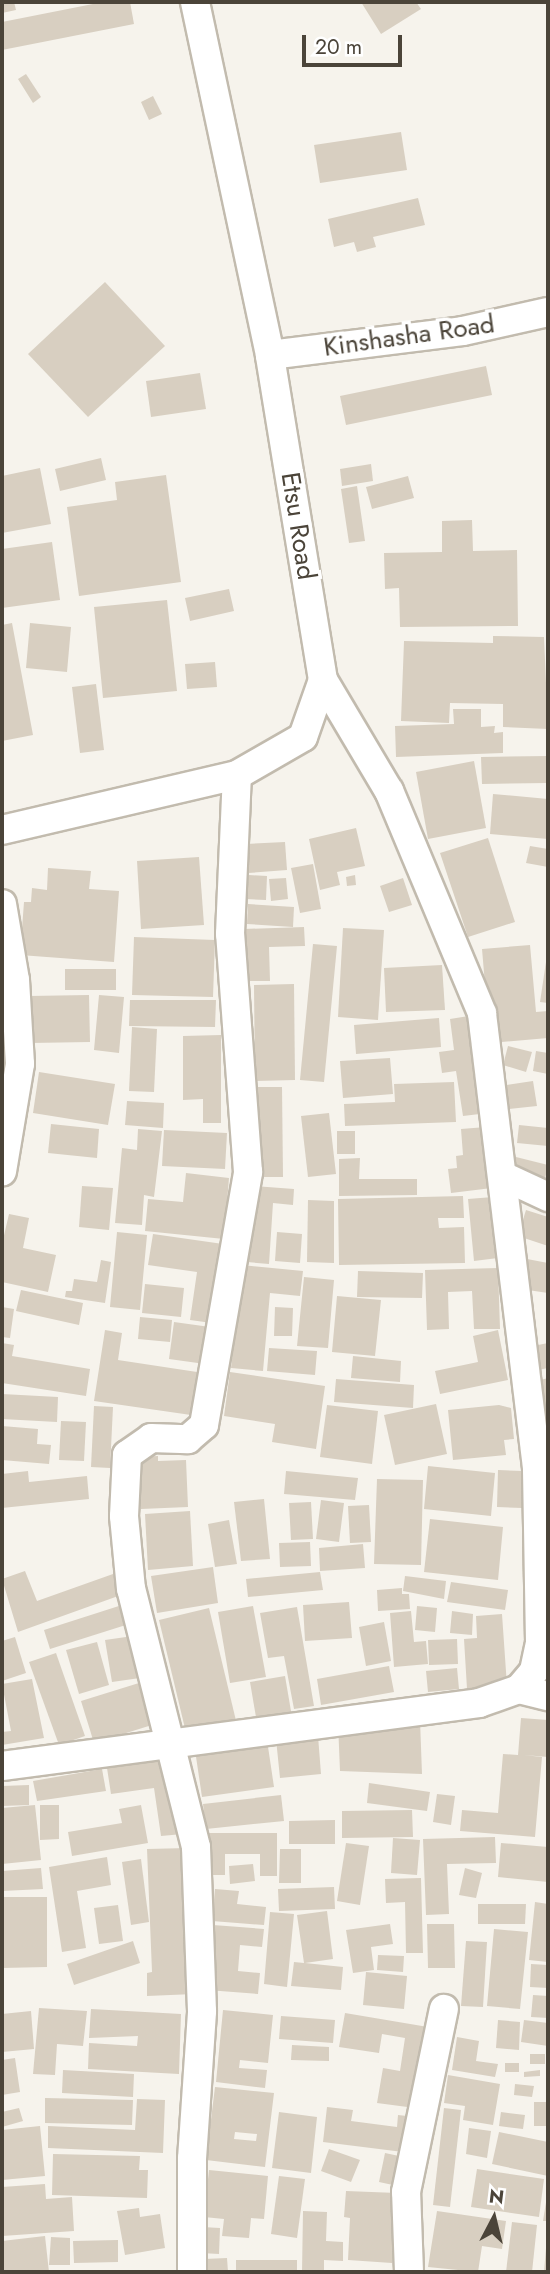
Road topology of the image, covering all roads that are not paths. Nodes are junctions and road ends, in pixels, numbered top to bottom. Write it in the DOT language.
graph roads {
  1 [pos="195,2"];
  2 [pos="548,312"];
  3 [pos="270,355"];
  4 [pos="323,680"];
  5 [pos="237,775"];
  6 [pos="2,830"];
  7 [pos="2,904"];
  8 [pos="2,1172"];
  9 [pos="503,1177"];
  10 [pos="548,1196"];
  11 [pos="519,1689"];
  12 [pos="548,1696"];
  13 [pos="172,1746"];
  14 [pos="2,1766"];
  15 [pos="444,2009"];
  16 [pos="192,2272"];
  17 [pos="409,2272"];
  1 -- 3 [label="street, Etsu Road"];
  2 -- 3 [label="street, Kinshasha Road"];
  3 -- 4 [label="street, Etsu Road"];
  4 -- 5 [label="street, Etsu Road"];
  4 -- 9 [label="street"];
  5 -- 6 [label="street, Etsu Road"];
  5 -- 13 [label="street"];
  7 -- 8 [label="street"];
  9 -- 10 [label="street"];
  9 -- 11 [label="street"];
  11 -- 12 [label="street"];
  11 -- 13 [label="street"];
  13 -- 14 [label="street"];
  13 -- 16 [label="street"];
  15 -- 17 [label="street"];
}
